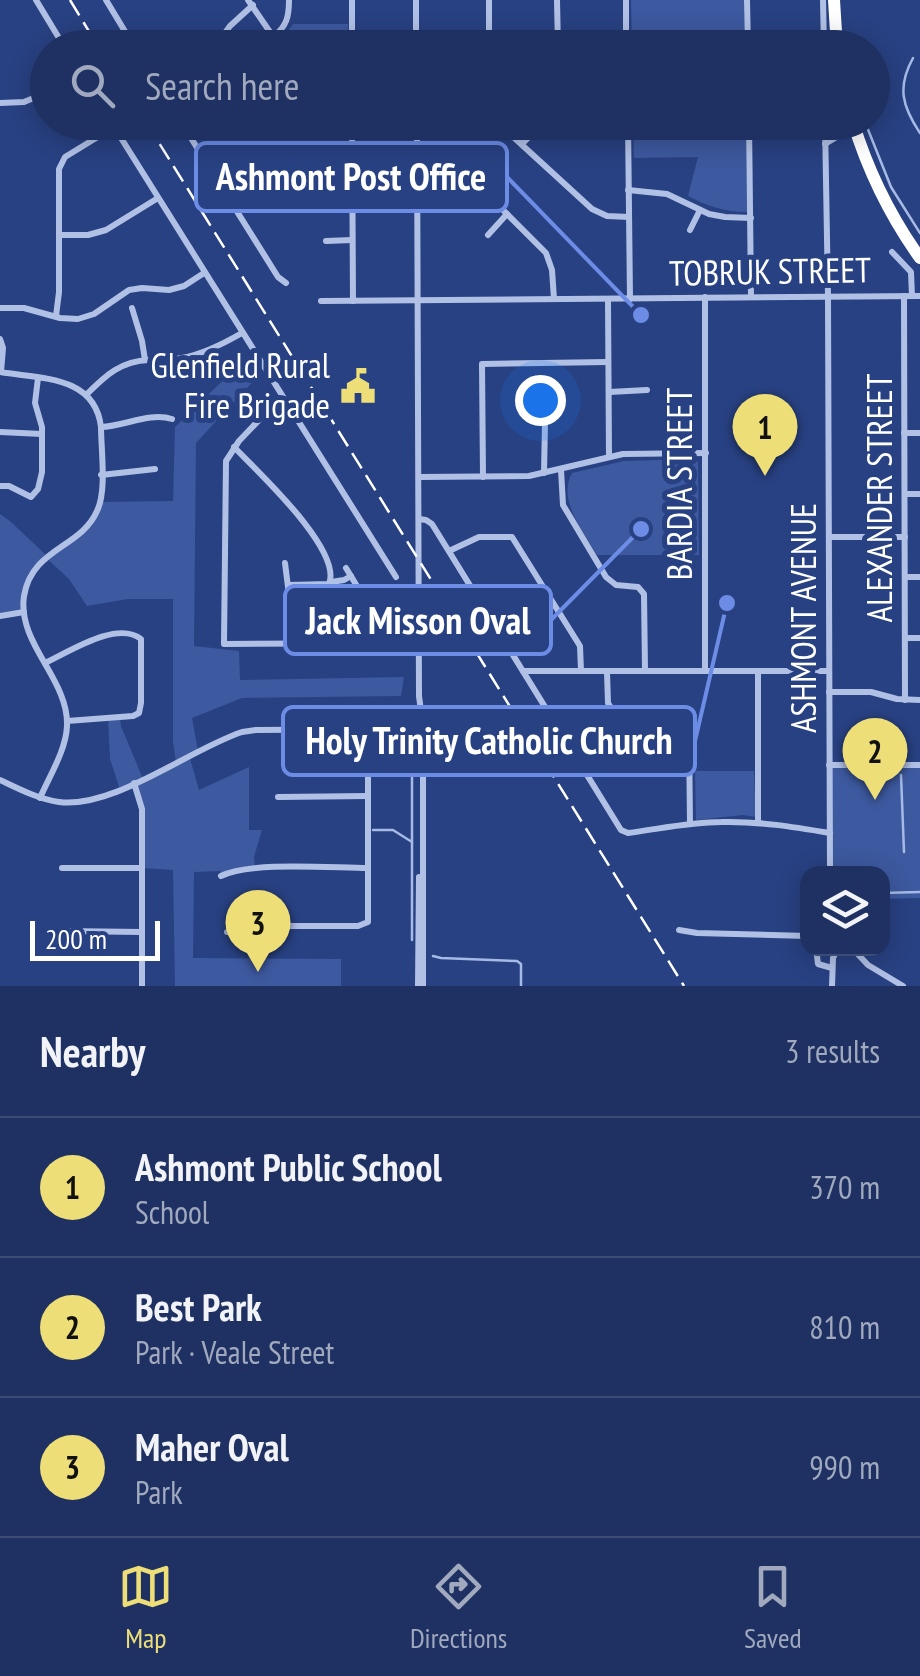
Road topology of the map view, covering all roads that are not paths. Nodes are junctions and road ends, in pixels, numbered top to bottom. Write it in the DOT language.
graph roads {
  1 [pos="36,0"];
  2 [pos="106,0"];
  3 [pos="289,0"];
  4 [pos="352,0"];
  5 [pos="416,0"];
  6 [pos="489,0"];
  7 [pos="557,0"];
  8 [pos="626,0"];
  9 [pos="748,0"];
  10 [pos="823,0"];
  11 [pos="834,0"];
  12 [pos="251,3"];
  13 [pos="54,30"];
  14 [pos="124,30"];
  15 [pos="227,30"];
  16 [pos="270,30"];
  17 [pos="282,30"];
  18 [pos="352,30"];
  19 [pos="416,30"];
  20 [pos="489,30"];
  21 [pos="558,30"];
  22 [pos="626,30"];
  23 [pos="748,30"];
  24 [pos="824,30"];
  25 [pos="836,30"];
  26 [pos="30,100"];
  27 [pos="0,102"];
  28 [pos="90,140"];
  29 [pos="122,140"];
  30 [pos="192,140"];
  31 [pos="352,140"];
  32 [pos="417,140"];
  33 [pos="517,140"];
  34 [pos="526,140"];
  35 [pos="628,140"];
  36 [pos="749,140"];
  37 [pos="825,140"];
  38 [pos="831,140"];
  39 [pos="860,140"];
  40 [pos="522,144"];
  41 [pos="825,144"];
  42 [pos="352,183"];
  43 [pos="628,190"];
  44 [pos="418,193"];
  45 [pos="158,198"];
  46 [pos="700,210"];
  47 [pos="237,211"];
  48 [pos="507,214"];
  49 [pos="628,217"];
  50 [pos="750,218"];
  51 [pos="690,230"];
  52 [pos="59,235"];
  53 [pos="488,235"];
  54 [pos="352,240"];
  55 [pos="326,241"];
  56 [pos="892,252"];
  57 [pos="920,258"];
  58 [pos="205,273"];
  59 [pos="286,283"];
  60 [pos="828,295"];
  61 [pos="752,296"];
  62 [pos="912,296"];
  63 [pos="705,297"];
  64 [pos="554,299"];
  65 [pos="608,299"];
  66 [pos="630,299"];
  67 [pos="322,301"];
  68 [pos="353,301"];
  69 [pos="418,301"];
  70 [pos="0,308"];
  71 [pos="132,308"];
  72 [pos="56,316"];
  73 [pos="242,334"];
  74 [pos="0,339"];
  75 [pos="145,360"];
  76 [pos="608,362"];
  77 [pos="0,372"];
  78 [pos="38,378"];
  79 [pos="646,390"];
  80 [pos="608,392"];
  81 [pos="87,394"];
  82 [pos="281,397"];
  83 [pos="172,419"];
  84 [pos="545,422"];
  85 [pos="101,427"];
  86 [pos="0,432"];
  87 [pos="904,433"];
  88 [pos="920,433"];
  89 [pos="42,434"];
  90 [pos="234,446"];
  91 [pos="706,452"];
  92 [pos="608,457"];
  93 [pos="154,469"];
  94 [pos="562,470"];
  95 [pos="544,474"];
  96 [pos="101,475"];
  97 [pos="419,477"];
  98 [pos="483,477"];
  99 [pos="0,486"];
  100 [pos="905,494"];
  101 [pos="920,494"];
  102 [pos="419,519"];
  103 [pos="829,537"];
  104 [pos="905,537"];
  105 [pos="449,552"];
  106 [pos="285,563"];
  107 [pos="346,568"];
  108 [pos="351,576"];
  109 [pos="920,576"];
  110 [pos="396,577"];
  111 [pos="905,577"];
  112 [pos="330,583"];
  113 [pos="288,586"];
  114 [pos="329,609"];
  115 [pos="366,610"];
  116 [pos="24,612"];
  117 [pos="0,616"];
  118 [pos="905,638"];
  119 [pos="920,638"];
  120 [pos="288,644"];
  121 [pos="418,644"];
  122 [pos="45,663"];
  123 [pos="705,670"];
  124 [pos="523,671"];
  125 [pos="581,671"];
  126 [pos="758,671"];
  127 [pos="829,671"];
  128 [pos="607,672"];
  129 [pos="645,672"];
  130 [pos="829,692"];
  131 [pos="419,696"];
  132 [pos="905,700"];
  133 [pos="920,700"];
  134 [pos="67,721"];
  135 [pos="413,728"];
  136 [pos="423,728"];
  137 [pos="368,729"];
  138 [pos="690,734"];
  139 [pos="829,765"];
  140 [pos="920,765"];
  141 [pos="690,766"];
  142 [pos="0,780"];
  143 [pos="134,784"];
  144 [pos="278,796"];
  145 [pos="368,796"];
  146 [pos="40,798"];
  147 [pos="758,823"];
  148 [pos="690,824"];
  149 [pos="830,833"];
  150 [pos="830,866"];
  151 [pos="62,868"];
  152 [pos="142,868"];
  153 [pos="368,868"];
  154 [pos="221,876"];
  155 [pos="680,930"];
  156 [pos="62,931"];
  157 [pos="142,932"];
  158 [pos="227,932"];
  159 [pos="800,936"];
  160 [pos="817,956"];
  161 [pos="836,956"];
  162 [pos="860,956"];
  163 [pos="832,968"];
  164 [pos="142,986"];
  165 [pos="421,986"];
  166 [pos="832,986"];
  167 [pos="904,986"];
  1 -- 13 [label="street"];
  2 -- 14 [label="street"];
  3 -- 17 [label="street"];
  4 -- 18 [label="street"];
  5 -- 19 [label="street"];
  6 -- 20 [label="street"];
  7 -- 21 [label="street"];
  8 -- 22 [label="street"];
  9 -- 23 [label="street"];
  10 -- 24 [label="street"];
  11 -- 25 [label="highway"];
  12 -- 15 [label="street"];
  12 -- 16 [label="street"];
  26 -- 27 [label="street"];
  28 -- 52 [label="street"];
  29 -- 45 [label="street"];
  30 -- 47 [label="street"];
  31 -- 42 [label="street"];
  32 -- 44 [label="street"];
  33 -- 40 [label="street"];
  34 -- 40 [label="street"];
  35 -- 43 [label="street"];
  36 -- 50 [label="street"];
  37 -- 41 [label="street, ASHMONT AVENUE"];
  38 -- 41 [label="street"];
  39 -- 57 [label="highway"];
  40 -- 49 [label="street"];
  41 -- 60 [label="street, ASHMONT AVENUE"];
  42 -- 47 [label="street"];
  42 -- 54 [label="street"];
  43 -- 46 [label="street"];
  43 -- 49 [label="street"];
  44 -- 48 [label="street"];
  44 -- 69 [label="street"];
  45 -- 52 [label="street"];
  45 -- 58 [label="street"];
  46 -- 50 [label="street"];
  46 -- 51 [label="street"];
  47 -- 59 [label="street"];
  48 -- 53 [label="street"];
  48 -- 64 [label="street"];
  49 -- 66 [label="street"];
  50 -- 61 [label="street"];
  52 -- 72 [label="street"];
  54 -- 55 [label="street"];
  54 -- 68 [label="street"];
  56 -- 62 [label="street"];
  58 -- 72 [label="street"];
  58 -- 73 [label="street"];
  60 -- 61 [label="street, TOBRUK STREET"];
  60 -- 62 [label="street, TOBRUK STREET"];
  60 -- 103 [label="street, ASHMONT AVENUE"];
  61 -- 63 [label="street, TOBRUK STREET"];
  62 -- 87 [label="street, ALEXANDER STREET"];
  63 -- 66 [label="street, TOBRUK STREET"];
  63 -- 91 [label="street, BARDIA STREET"];
  64 -- 65 [label="street, TOBRUK STREET"];
  64 -- 69 [label="street, TOBRUK STREET"];
  65 -- 66 [label="street, TOBRUK STREET"];
  65 -- 76 [label="street"];
  67 -- 68 [label="street, TOBRUK STREET"];
  68 -- 69 [label="street, TOBRUK STREET"];
  69 -- 97 [label="street"];
  70 -- 72 [label="street"];
  71 -- 75 [label="street"];
  73 -- 75 [label="street"];
  73 -- 82 [label="street"];
  74 -- 77 [label="street"];
  75 -- 81 [label="street"];
  76 -- 80 [label="street"];
  76 -- 98 [label="street"];
  77 -- 78 [label="street"];
  78 -- 81 [label="street"];
  78 -- 89 [label="street"];
  79 -- 80 [label="street"];
  80 -- 92 [label="street"];
  81 -- 85 [label="street"];
  82 -- 90 [label="street"];
  82 -- 110 [label="street"];
  83 -- 85 [label="street"];
  84 -- 95 [label="street"];
  85 -- 96 [label="street"];
  86 -- 89 [label="street"];
  87 -- 88 [label="street"];
  87 -- 100 [label="street, ALEXANDER STREET"];
  89 -- 99 [label="street"];
  90 -- 112 [label="street"];
  90 -- 120 [label="street"];
  91 -- 92 [label="street"];
  91 -- 123 [label="street, BARDIA STREET"];
  92 -- 94 [label="street"];
  93 -- 96 [label="street"];
  94 -- 95 [label="street"];
  94 -- 129 [label="street"];
  95 -- 98 [label="street"];
  96 -- 116 [label="street"];
  97 -- 98 [label="street"];
  97 -- 102 [label="street"];
  100 -- 101 [label="street"];
  100 -- 104 [label="street, ALEXANDER STREET"];
  102 -- 105 [label="street"];
  102 -- 121 [label="street"];
  103 -- 104 [label="street"];
  103 -- 127 [label="street, ASHMONT AVENUE"];
  104 -- 111 [label="street, ALEXANDER STREET"];
  105 -- 124 [label="street"];
  105 -- 125 [label="street"];
  106 -- 113 [label="street"];
  107 -- 108 [label="street"];
  108 -- 112 [label="street"];
  108 -- 115 [label="street"];
  109 -- 111 [label="street"];
  111 -- 118 [label="street, ALEXANDER STREET"];
  112 -- 113 [label="street"];
  112 -- 114 [label="street"];
  113 -- 120 [label="street"];
  116 -- 117 [label="street"];
  116 -- 122 [label="street"];
  118 -- 119 [label="street"];
  118 -- 132 [label="street, ALEXANDER STREET"];
  120 -- 121 [label="street"];
  121 -- 131 [label="street"];
  122 -- 134 [label="street"];
  122 -- 134 [label="street"];
  123 -- 126 [label="street"];
  123 -- 129 [label="street"];
  124 -- 125 [label="street"];
  124 -- 148 [label="street"];
  125 -- 128 [label="street"];
  126 -- 127 [label="street"];
  126 -- 147 [label="street"];
  127 -- 130 [label="street, ASHMONT AVENUE"];
  128 -- 129 [label="street"];
  128 -- 141 [label="street"];
  130 -- 132 [label="street"];
  130 -- 139 [label="street, ASHMONT AVENUE"];
  131 -- 135 [label="street"];
  131 -- 136 [label="street"];
  132 -- 133 [label="street"];
  134 -- 146 [label="street"];
  135 -- 136 [label="street"];
  135 -- 137 [label="street"];
  135 -- 165 [label="street"];
  136 -- 165 [label="street"];
  137 -- 143 [label="street"];
  137 -- 145 [label="street"];
  138 -- 141 [label="street"];
  139 -- 140 [label="street"];
  139 -- 149 [label="street, ASHMONT AVENUE"];
  141 -- 148 [label="street"];
  142 -- 146 [label="street"];
  143 -- 146 [label="street"];
  143 -- 152 [label="street"];
  144 -- 145 [label="street"];
  145 -- 153 [label="street"];
  147 -- 148 [label="street"];
  147 -- 149 [label="street"];
  149 -- 150 [label="street, ASHMONT AVENUE"];
  151 -- 152 [label="street"];
  152 -- 157 [label="street"];
  153 -- 154 [label="street"];
  153 -- 158 [label="street"];
  155 -- 159 [label="street"];
  156 -- 157 [label="street"];
  157 -- 164 [label="street"];
  160 -- 163 [label="street"];
  161 -- 163 [label="street"];
  162 -- 167 [label="street"];
  163 -- 166 [label="street"];
}
